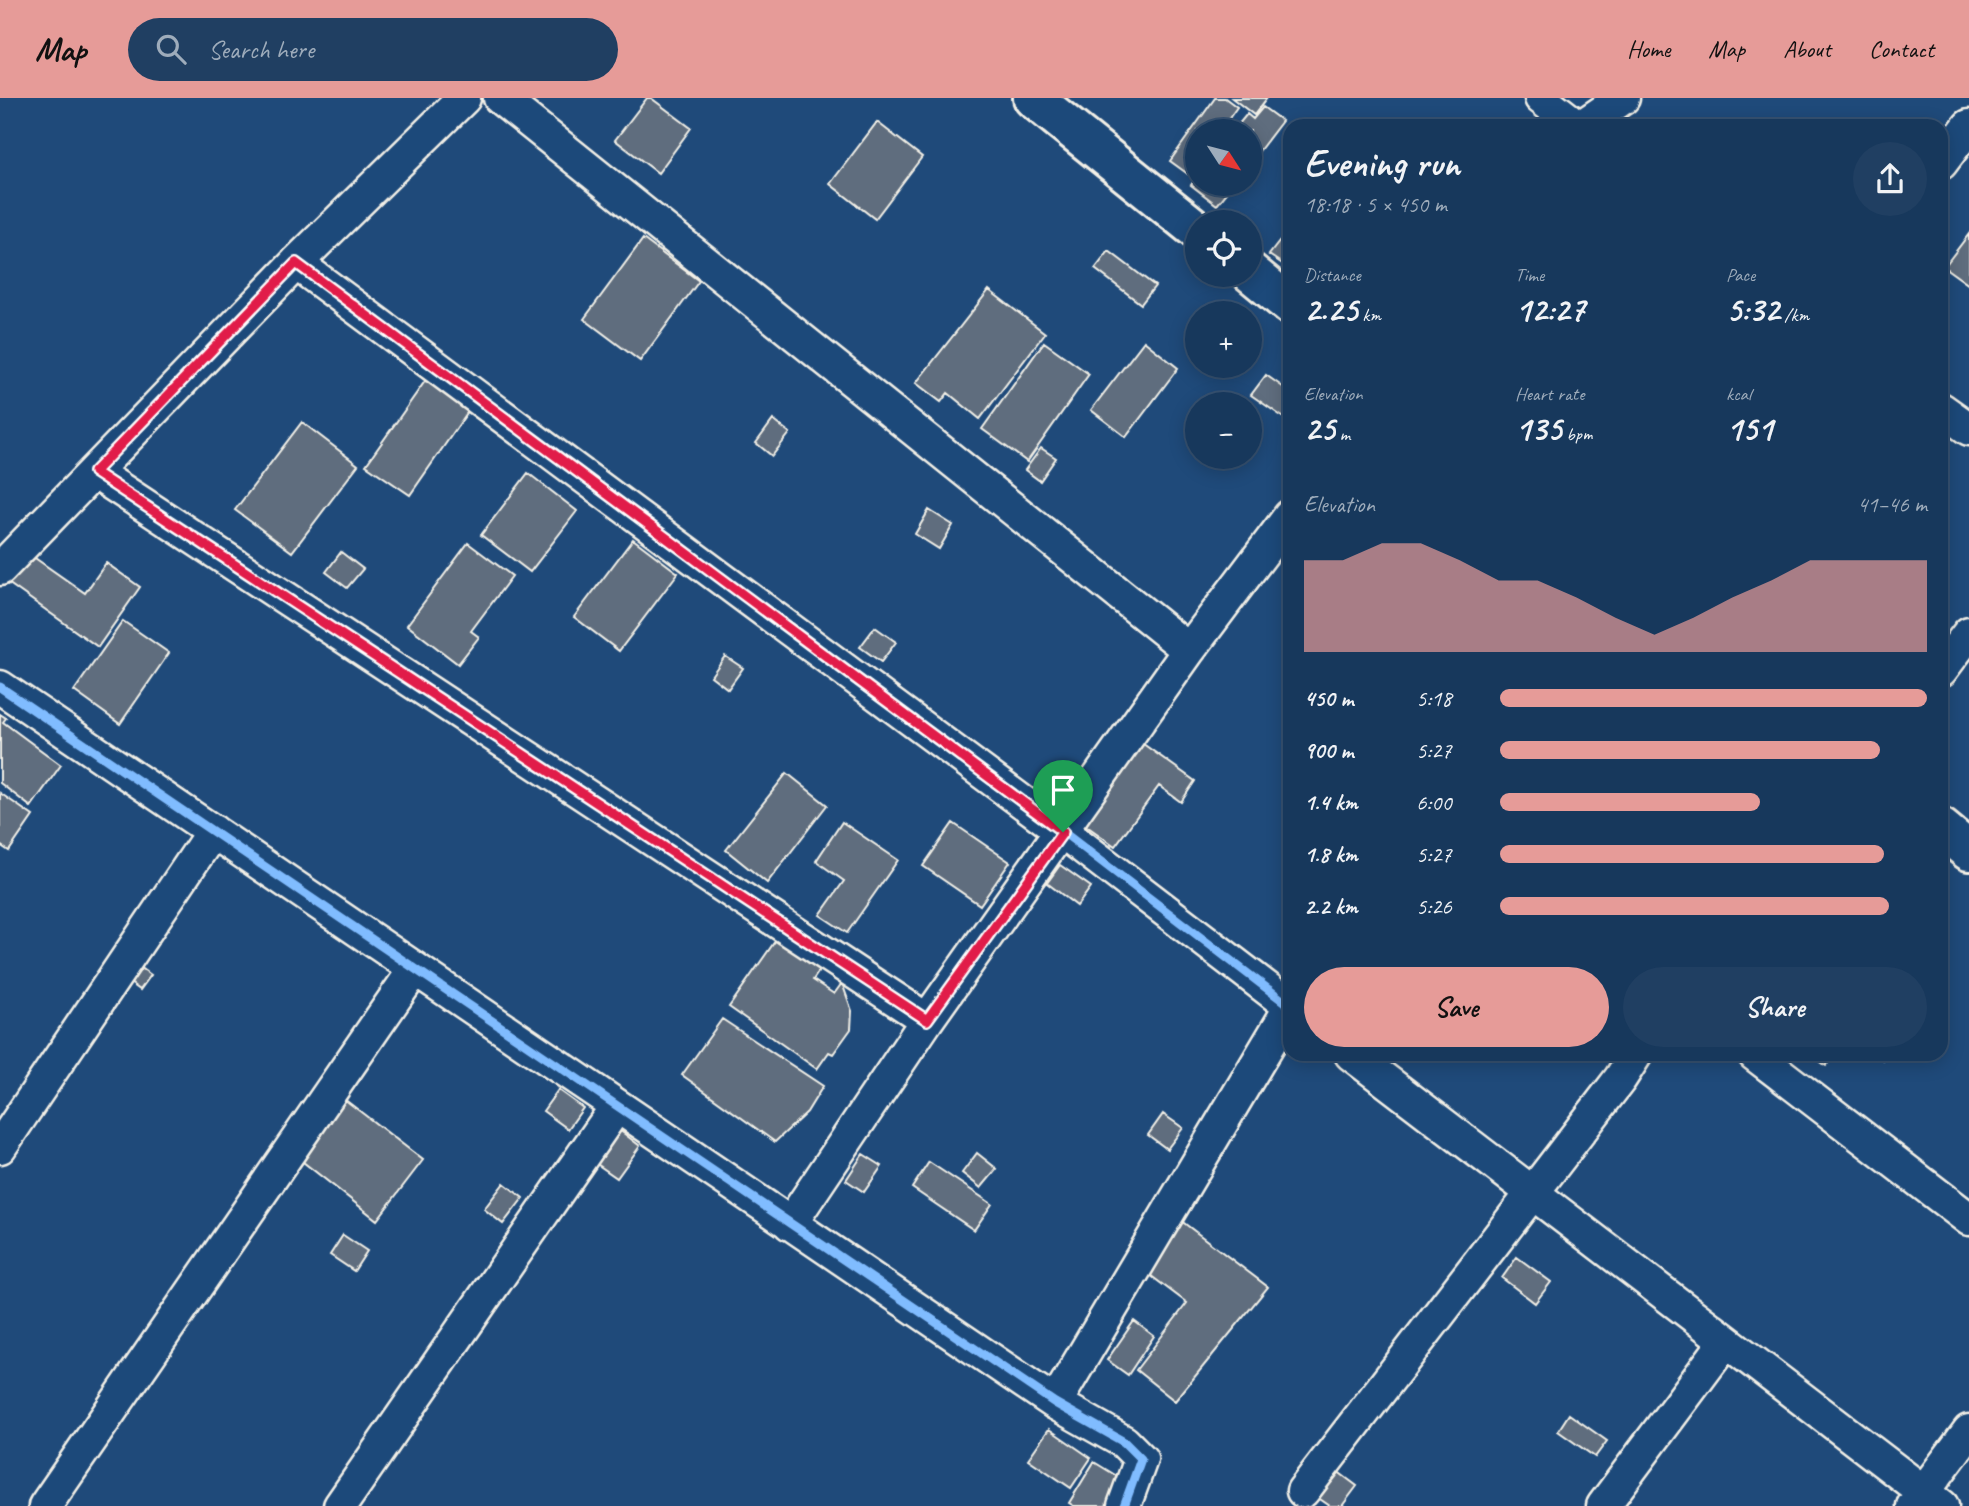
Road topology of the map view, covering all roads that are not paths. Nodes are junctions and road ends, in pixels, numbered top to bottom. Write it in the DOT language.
graph roads {
  1 [pos="464,98"];
  2 [pos="500,98"];
  3 [pos="1033,98"];
  4 [pos="1541,98"];
  5 [pos="1623,98"];
  6 [pos="1568,119"];
  7 [pos="1593,119"];
  8 [pos="1969,127"];
  9 [pos="1948,154"];
  10 [pos="1185,220"];
  11 [pos="296,263"];
  12 [pos="1262,282"];
  13 [pos="1283,299"];
  14 [pos="1948,415"];
  15 [pos="1969,429"];
  16 [pos="94,472"];
  17 [pos="1283,525"];
  18 [pos="0,569"];
  19 [pos="1969,633"];
  20 [pos="1189,650"];
  21 [pos="1948,661"];
  22 [pos="0,687"];
  23 [pos="213,831"];
  24 [pos="1063,832"];
  25 [pos="1948,834"];
  26 [pos="1969,851"];
  27 [pos="415,969"];
  28 [pos="1283,1002"];
  29 [pos="1283,1019"];
  30 [pos="927,1020"];
  31 [pos="1360,1061"];
  32 [pos="1632,1061"];
  33 [pos="1763,1061"];
  34 [pos="617,1106"];
  35 [pos="0,1147"];
  36 [pos="1533,1193"];
  37 [pos="1969,1219"];
  38 [pos="790,1224"];
  39 [pos="1727,1340"];
  40 [pos="1055,1402"];
  41 [pos="1969,1431"];
  42 [pos="1303,1491"];
  43 [pos="1926,1501"];
  44 [pos="45,1506"];
  45 [pos="340,1506"];
  46 [pos="1124,1506"];
  47 [pos="1603,1506"];
  1 -- 11 [label="street"];
  2 -- 20 [label="street"];
  3 -- 10 [label="street"];
  4 -- 6 [label="street"];
  5 -- 7 [label="street"];
  8 -- 9 [label="street"];
  11 -- 16 [label="street"];
  11 -- 24 [label="street"];
  12 -- 13 [label="street"];
  14 -- 15 [label="street"];
  16 -- 18 [label="street"];
  16 -- 30 [label="street"];
  17 -- 20 [label="street"];
  19 -- 21 [label="street"];
  20 -- 24 [label="street"];
  22 -- 23 [label="street"];
  23 -- 27 [label="street"];
  23 -- 35 [label="street"];
  24 -- 28 [label="street"];
  24 -- 30 [label="street"];
  25 -- 26 [label="street"];
  27 -- 34 [label="street"];
  27 -- 44 [label="street"];
  29 -- 40 [label="street"];
  30 -- 38 [label="street"];
  31 -- 36 [label="street"];
  32 -- 36 [label="street"];
  33 -- 37 [label="street"];
  34 -- 38 [label="street"];
  34 -- 45 [label="street"];
  36 -- 39 [label="street"];
  36 -- 42 [label="street"];
  38 -- 40 [label="street"];
  39 -- 43 [label="street"];
  39 -- 47 [label="street"];
  40 -- 46 [label="street"];
  41 -- 43 [label="street"];
}
